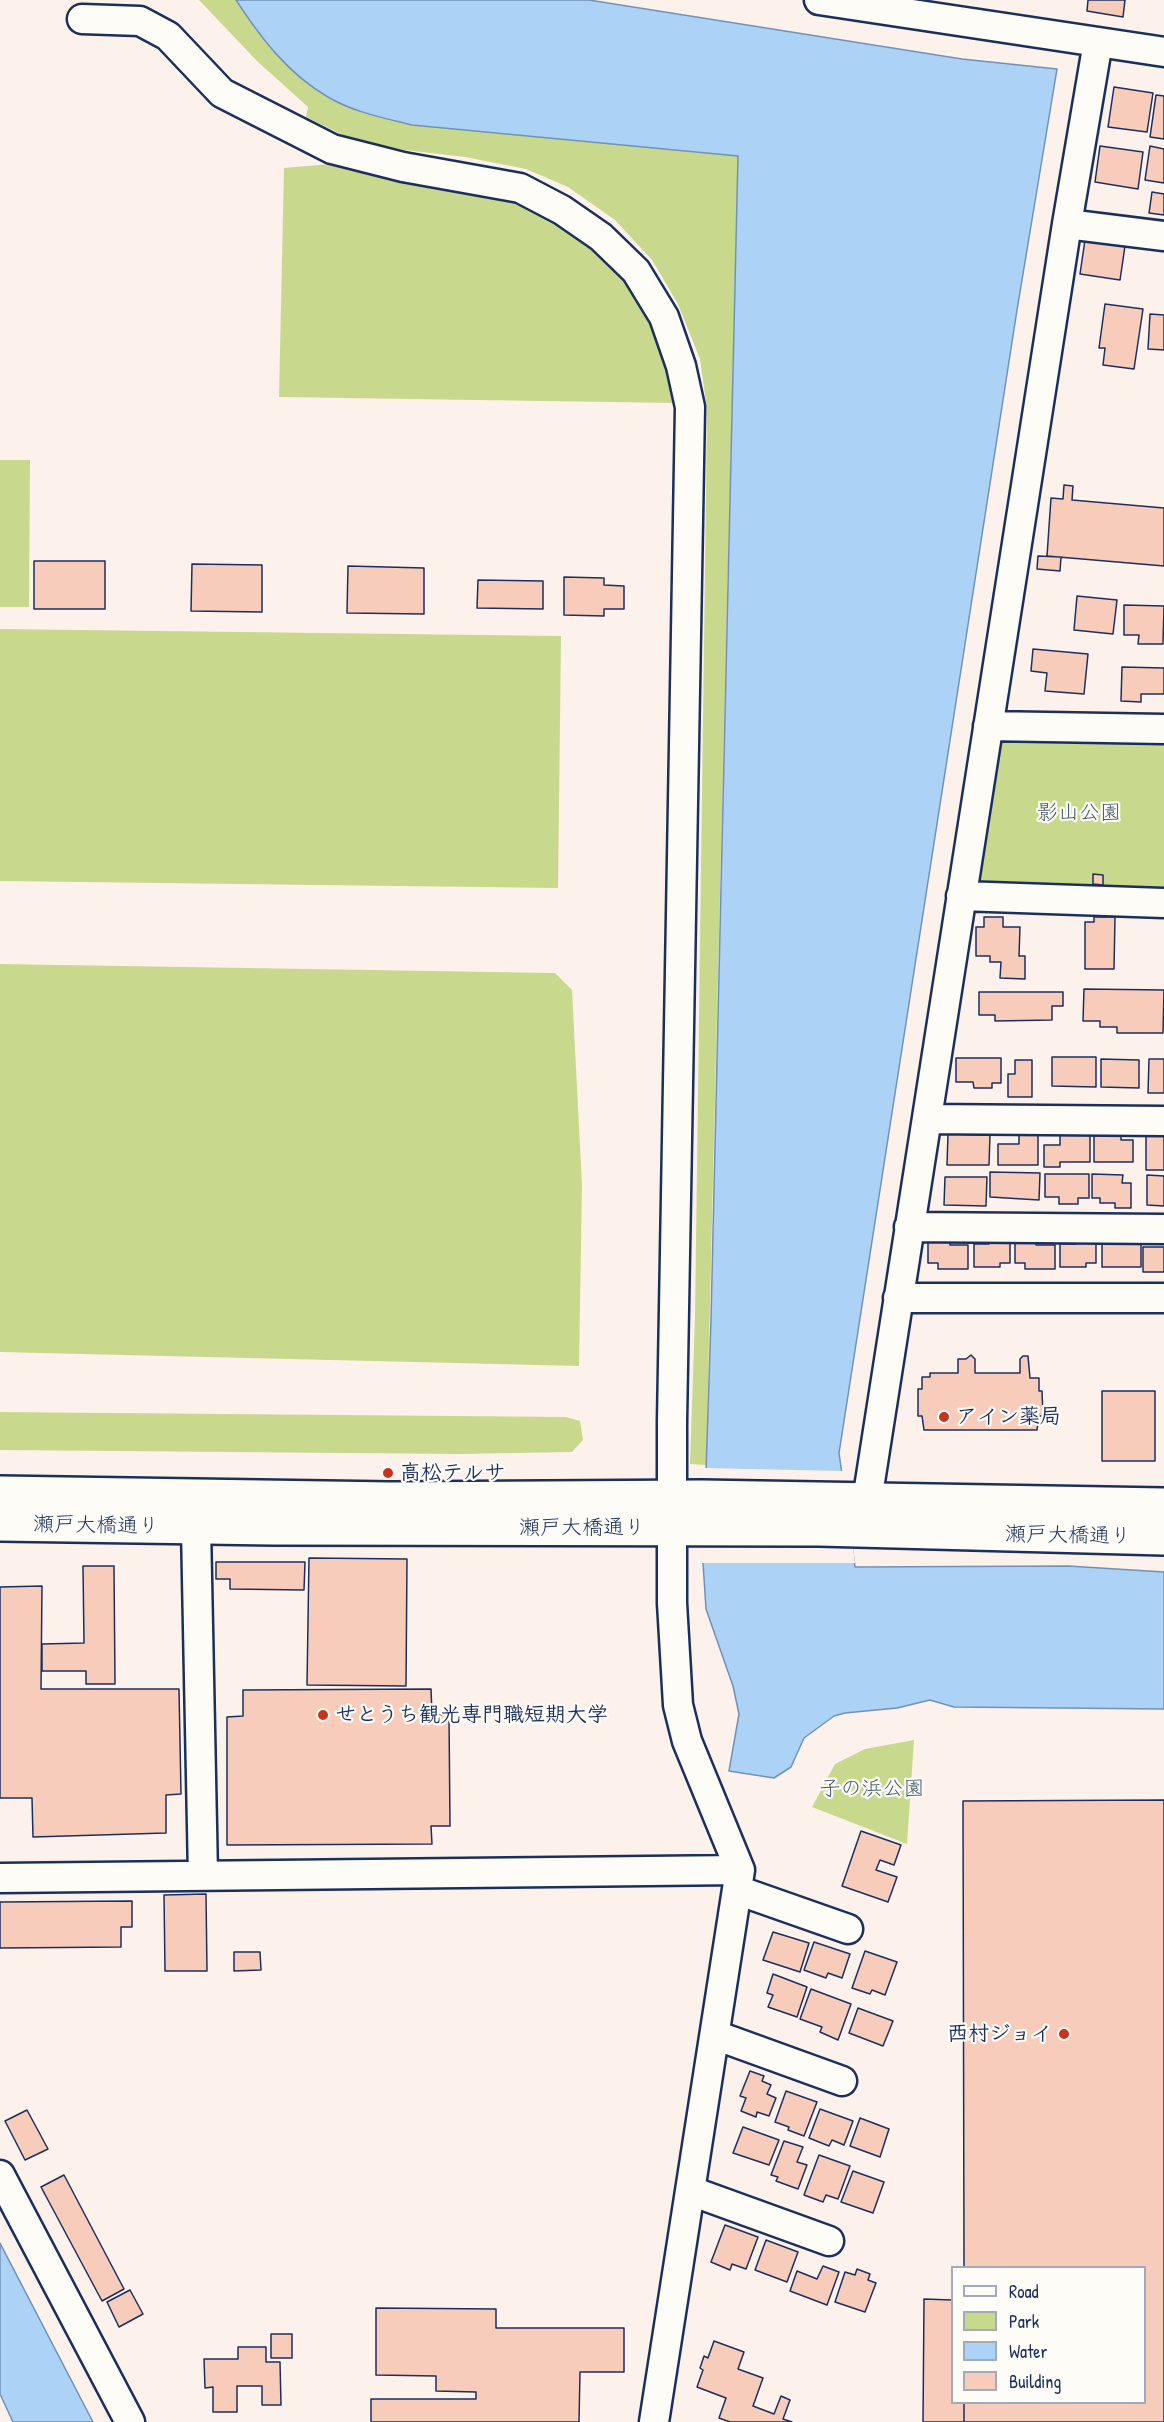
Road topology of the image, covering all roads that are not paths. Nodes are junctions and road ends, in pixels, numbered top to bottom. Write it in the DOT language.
graph roads {
  1 [pos="819,0"];
  2 [pos="82,19"];
  3 [pos="1098,42"];
  4 [pos="1164,52"];
  5 [pos="1067,224"];
  6 [pos="1164,236"];
  7 [pos="988,726"];
  8 [pos="1164,729"];
  9 [pos="961,896"];
  10 [pos="1164,903"];
  11 [pos="927,1119"];
  12 [pos="1164,1121"];
  13 [pos="909,1227"];
  14 [pos="1164,1228"];
  15 [pos="898,1298"];
  16 [pos="1164,1298"];
  17 [pos="0,1493"];
  18 [pos="1164,1505"];
  19 [pos="687,1513"];
  20 [pos="857,1515"];
  21 [pos="0,1524"];
  22 [pos="196,1528"];
  23 [pos="1164,1538"];
  24 [pos="203,1876"];
  25 [pos="0,1878"];
  26 [pos="738,1880"];
  27 [pos="848,1929"];
  28 [pos="715,2035"];
  29 [pos="842,2081"];
  30 [pos="0,2175"];
  31 [pos="691,2190"];
  32 [pos="829,2241"];
  33 [pos="130,2422"];
  34 [pos="654,2422"];
  1 -- 3 [label="street"];
  2 -- 19 [label="street"];
  3 -- 4 [label="street"];
  3 -- 5 [label="street"];
  5 -- 6 [label="street"];
  5 -- 7 [label="street"];
  7 -- 8 [label="street"];
  7 -- 9 [label="street"];
  9 -- 10 [label="street"];
  9 -- 11 [label="street"];
  11 -- 12 [label="street"];
  11 -- 13 [label="street"];
  13 -- 14 [label="street"];
  13 -- 15 [label="street"];
  15 -- 16 [label="street"];
  15 -- 20 [label="street"];
  17 -- 19 [label="street, 瀬戸大橋通り"];
  18 -- 20 [label="street, 瀬戸大橋通り"];
  19 -- 20 [label="street, 瀬戸大橋通り"];
  19 -- 22 [label="street, 瀬戸大橋通り"];
  19 -- 26 [label="street"];
  20 -- 23 [label="street, 瀬戸大橋通り"];
  21 -- 22 [label="street, 瀬戸大橋通り"];
  22 -- 24 [label="street"];
  24 -- 25 [label="street"];
  24 -- 26 [label="street"];
  26 -- 27 [label="street"];
  26 -- 28 [label="street"];
  28 -- 29 [label="street"];
  28 -- 31 [label="street"];
  30 -- 33 [label="street"];
  31 -- 32 [label="street"];
  31 -- 34 [label="street"];
}
